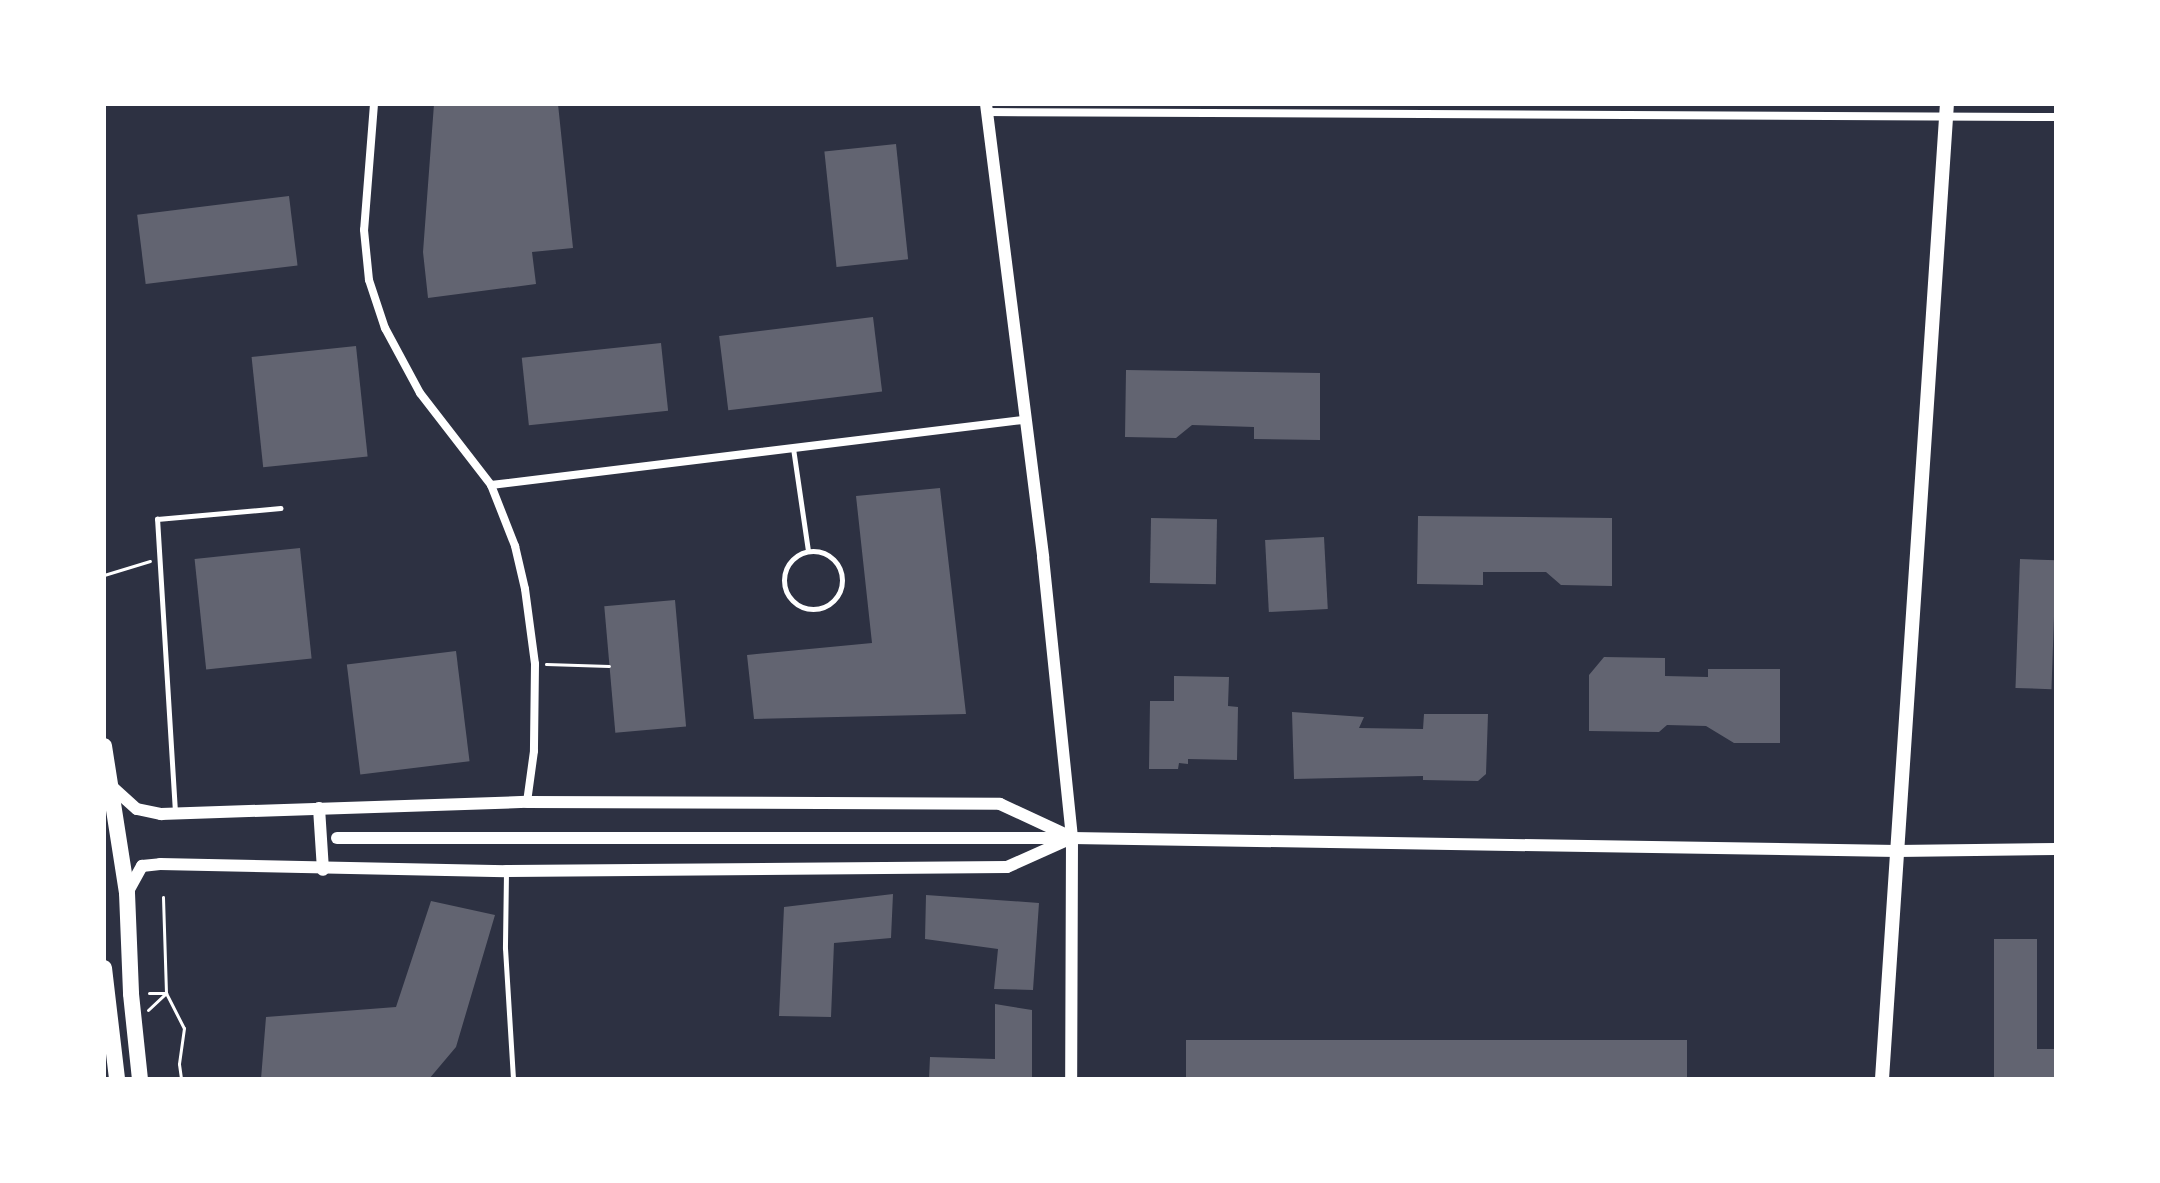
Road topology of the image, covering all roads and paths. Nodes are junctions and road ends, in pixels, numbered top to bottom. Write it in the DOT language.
graph roads {
  1 [pos="374,104"];
  2 [pos="986,108"];
  3 [pos="1946,110"];
  4 [pos="2056,117"];
  5 [pos="1023,420"];
  6 [pos="793,448"];
  7 [pos="491,485"];
  8 [pos="281,508"];
  9 [pos="808,551"];
  10 [pos="162,557"];
  11 [pos="104,575"];
  12 [pos="535,664"];
  13 [pos="609,666"];
  14 [pos="104,746"];
  15 [pos="110,785"];
  16 [pos="527,802"];
  17 [pos="319,808"];
  18 [pos="176,813"];
  19 [pos="337,838"];
  20 [pos="1072,838"];
  21 [pos="2056,849"];
  22 [pos="1897,851"];
  23 [pos="323,870"];
  24 [pos="506,871"];
  25 [pos="127,893"];
  26 [pos="163,897"];
  27 [pos="104,969"];
  28 [pos="166,993"];
  29 [pos="131,994"];
  30 [pos="148,1010"];
  31 [pos="117,1079"];
  32 [pos="140,1079"];
  33 [pos="181,1079"];
  34 [pos="513,1079"];
  35 [pos="1071,1079"];
  36 [pos="1882,1079"];
  1 -- 7 [label="street"];
  2 -- 3 [label="street"];
  2 -- 5 [label="street"];
  3 -- 4 [label="street"];
  3 -- 22 [label="main road"];
  5 -- 6 [label="street"];
  5 -- 20 [label="street"];
  6 -- 7 [label="street"];
  6 -- 9 [label="lane"];
  7 -- 12 [label="street"];
  8 -- 10 [label="lane"];
  9 -- 9 [label="lane"];
  10 -- 11 [label="path"];
  10 -- 18 [label="lane"];
  12 -- 13 [label="path"];
  12 -- 16 [label="street"];
  14 -- 15 [label="main road"];
  15 -- 18 [label="street"];
  15 -- 25 [label="main road"];
  16 -- 17 [label="street"];
  16 -- 20 [label="street"];
  17 -- 18 [label="street"];
  17 -- 23 [label="street"];
  19 -- 20 [label="street"];
  20 -- 22 [label="street"];
  20 -- 24 [label="street"];
  20 -- 35 [label="street"];
  21 -- 22 [label="street"];
  22 -- 36 [label="main road"];
  23 -- 24 [label="street"];
  23 -- 25 [label="street"];
  24 -- 34 [label="lane"];
  25 -- 29 [label="main road"];
  26 -- 28 [label="path"];
  27 -- 31 [label="main road"];
  28 -- 29 [label="path"];
  28 -- 30 [label="path"];
  28 -- 33 [label="path"];
  29 -- 32 [label="main road"];
}
